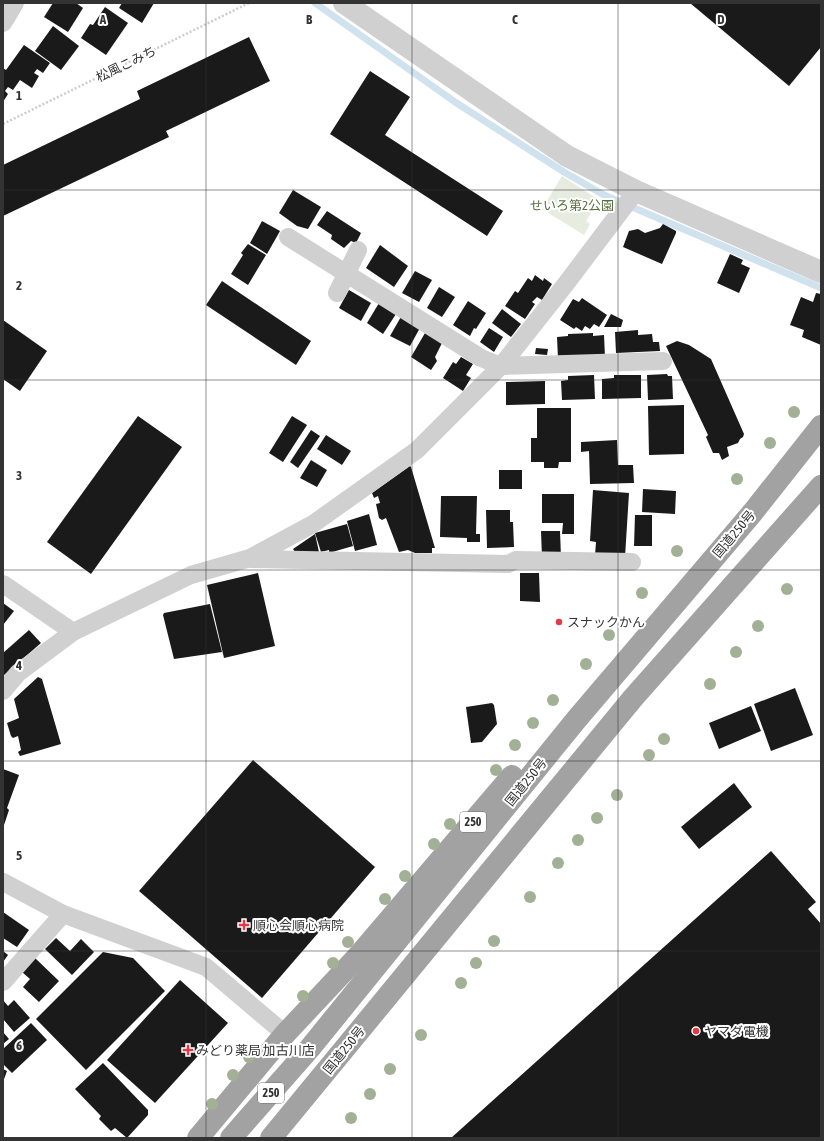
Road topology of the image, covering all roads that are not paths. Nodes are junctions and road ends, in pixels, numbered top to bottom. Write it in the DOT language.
graph roads {
  1 [pos="15,3"];
  2 [pos="344,3"];
  3 [pos="3,23"];
  4 [pos="636,191"];
  5 [pos="288,237"];
  6 [pos="358,250"];
  7 [pos="821,272"];
  8 [pos="346,274"];
  9 [pos="337,293"];
  10 [pos="663,361"];
  11 [pos="501,366"];
  12 [pos="821,426"];
  13 [pos="821,486"];
  14 [pos="753,512"];
  15 [pos="250,558"];
  16 [pos="632,562"];
  17 [pos="3,584"];
  18 [pos="74,632"];
  19 [pos="3,690"];
  20 [pos="3,882"];
  21 [pos="63,914"];
  22 [pos="3,982"];
  23 [pos="285,1034"];
  24 [pos="198,1138"];
  25 [pos="231,1138"];
  26 [pos="271,1138"];
  1 -- 3 [label="street"];
  2 -- 4 [label="street"];
  4 -- 7 [label="street"];
  4 -- 11 [label="street"];
  5 -- 8 [label="street"];
  6 -- 8 [label="street"];
  8 -- 9 [label="street"];
  8 -- 11 [label="street"];
  10 -- 11 [label="street"];
  11 -- 15 [label="street"];
  12 -- 14 [label="highway, 国道250号 / 250"];
  13 -- 26 [label="highway, 国道250号 / 250"];
  14 -- 23 [label="highway, 250"];
  14 -- 25 [label="highway, 国道250号 / 250"];
  15 -- 16 [label="street"];
  15 -- 18 [label="street"];
  17 -- 18 [label="street"];
  18 -- 19 [label="street"];
  20 -- 21 [label="street"];
  21 -- 22 [label="street"];
  21 -- 23 [label="street"];
  23 -- 24 [label="highway, 250"];
}
